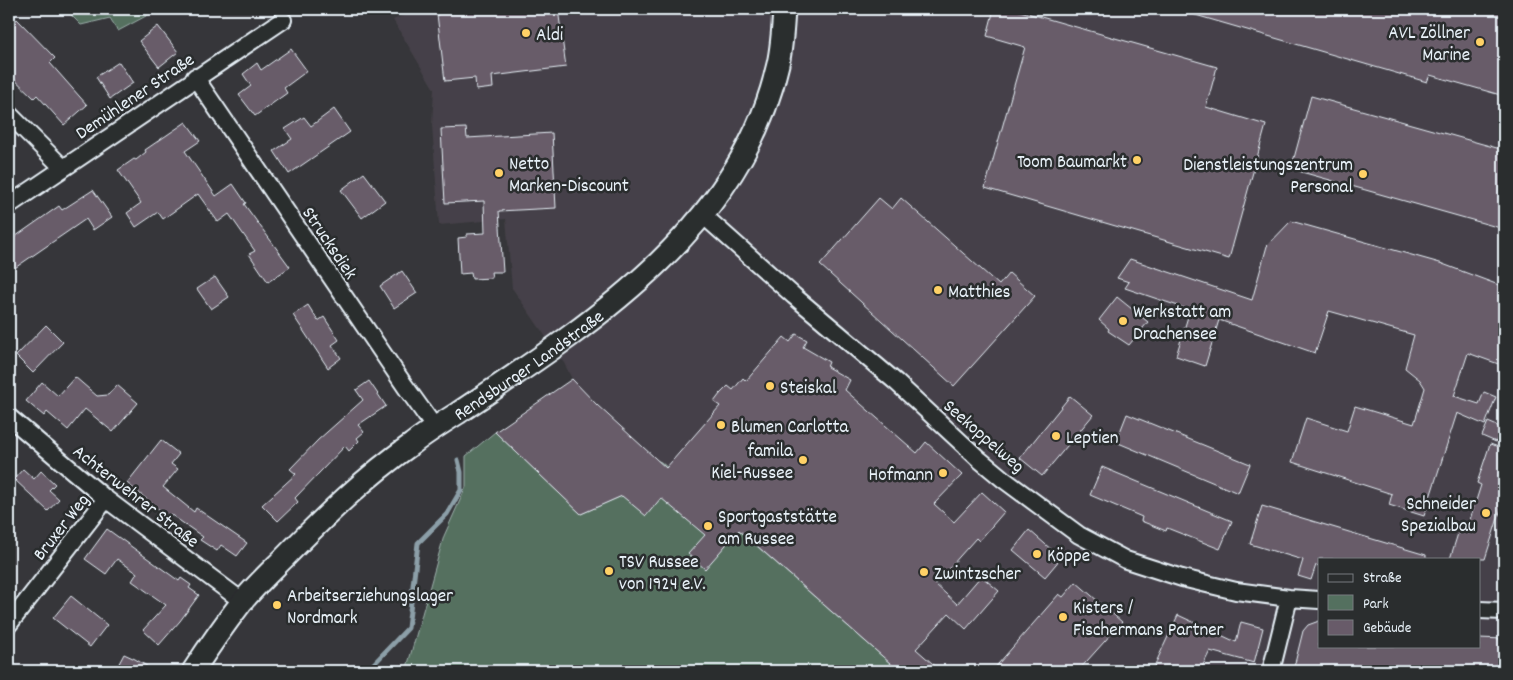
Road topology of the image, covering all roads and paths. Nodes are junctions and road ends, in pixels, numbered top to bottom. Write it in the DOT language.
graph roads {
  1 [pos="784,9"];
  2 [pos="283,20"];
  3 [pos="196,77"];
  4 [pos="9,114"];
  5 [pos="63,168"];
  6 [pos="9,205"];
  7 [pos="703,215"];
  8 [pos="9,417"];
  9 [pos="435,428"];
  10 [pos="106,499"];
  11 [pos="1289,598"];
  12 [pos="1318,600"];
  13 [pos="242,601"];
  14 [pos="1480,610"];
  15 [pos="1504,611"];
  16 [pos="9,624"];
  17 [pos="193,671"];
  18 [pos="1271,671"];
  1 -- 7 [label="street, Rendsburger Landstraße"];
  2 -- 3 [label="street, Demühlener Straße"];
  3 -- 5 [label="street, Demühlener Straße"];
  3 -- 9 [label="street, Strucksdiek"];
  4 -- 5 [label="street"];
  5 -- 6 [label="street, Demühlener Straße"];
  7 -- 9 [label="street, Rendsburger Landstraße"];
  7 -- 11 [label="street, Seekoppelweg"];
  8 -- 10 [label="street, Achterwehrer Straße"];
  9 -- 13 [label="street, Rendsburger Landstraße"];
  10 -- 13 [label="street, Achterwehrer Straße"];
  10 -- 16 [label="street, Bruxer Weg"];
  11 -- 12 [label="street, Seekoppelweg"];
  11 -- 18 [label="street"];
  13 -- 17 [label="street, Rendsburger Landstraße"];
  14 -- 15 [label="street"];
}
